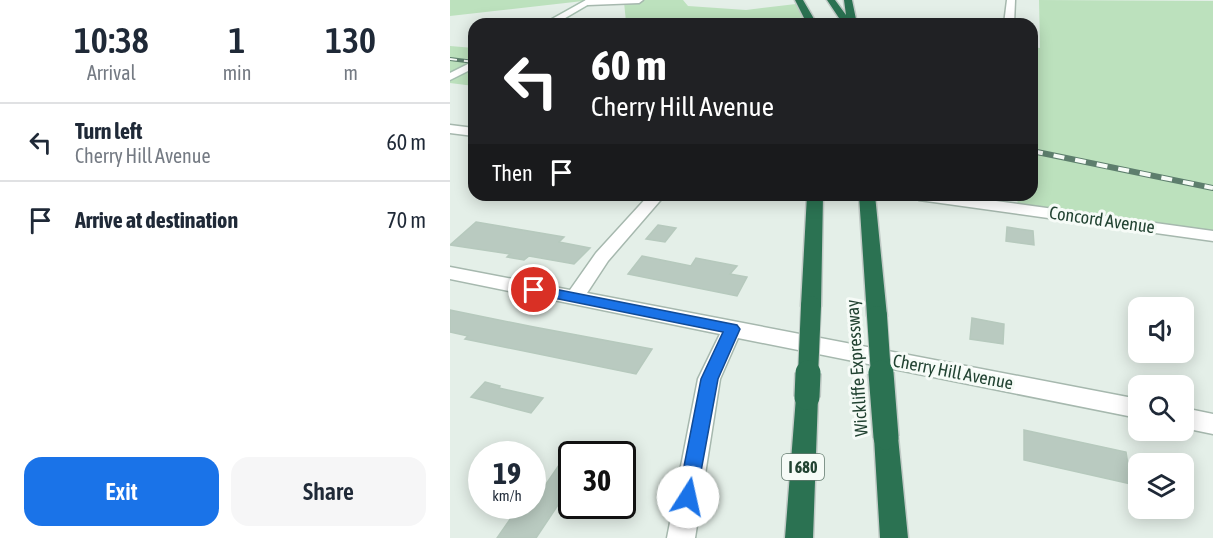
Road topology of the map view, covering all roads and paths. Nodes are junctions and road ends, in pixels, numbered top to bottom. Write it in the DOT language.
graph roads {
  1 [pos="639,0"];
  2 [pos="790,0"];
  3 [pos="799,0"];
  4 [pos="831,0"];
  5 [pos="849,0"];
  6 [pos="1011,0"];
  7 [pos="590,1"];
  8 [pos="806,13"];
  9 [pos="559,18"];
  10 [pos="809,18"];
  11 [pos="845,18"];
  12 [pos="850,18"];
  13 [pos="1010,18"];
  14 [pos="468,67"];
  15 [pos="450,76"];
  16 [pos="450,129"];
  17 [pos="468,131"];
  18 [pos="652,201"];
  19 [pos="815,201"];
  20 [pos="867,201"];
  21 [pos="962,201"];
  22 [pos="1213,236"];
  23 [pos="450,273"];
  24 [pos="575,298"];
  25 [pos="732,329"];
  26 [pos="1128,407"];
  27 [pos="1194,420"];
  28 [pos="1213,423"];
  29 [pos="681,538"];
  30 [pos="799,538"];
  31 [pos="894,538"];
  1 -- 7 [label="street"];
  2 -- 8 [label="highway"];
  3 -- 8 [label="highway"];
  4 -- 11 [label="highway"];
  5 -- 12 [label="highway"];
  6 -- 13 [label="street"];
  7 -- 9 [label="street"];
  8 -- 10 [label="highway"];
  14 -- 15 [label="street"];
  16 -- 17 [label="street"];
  18 -- 24 [label="street"];
  19 -- 30 [label="highway, I 680, bridge"];
  20 -- 31 [label="highway, Wickliffe Expressway, bridge"];
  21 -- 22 [label="street, Concord Avenue"];
  23 -- 24 [label="street, Cherry Hill Avenue"];
  24 -- 25 [label="street, Cherry Hill Avenue"];
  25 -- 26 [label="street, Cherry Hill Avenue"];
  25 -- 29 [label="street"];
  27 -- 28 [label="street"];
}
